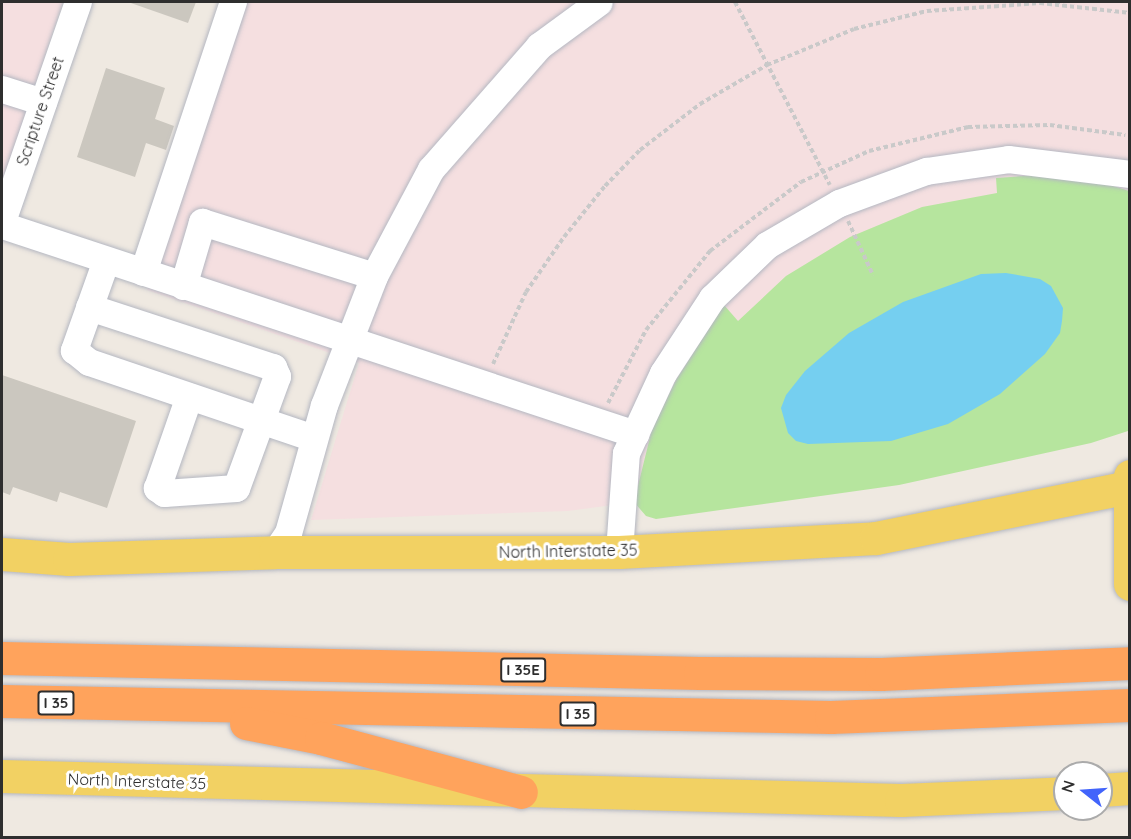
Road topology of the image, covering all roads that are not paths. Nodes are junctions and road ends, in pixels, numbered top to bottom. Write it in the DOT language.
graph roads {
  1 [pos="78,2"];
  2 [pos="232,2"];
  3 [pos="598,2"];
  4 [pos="2,89"];
  5 [pos="43,102"];
  6 [pos="1130,174"];
  7 [pos="2,223"];
  8 [pos="106,260"];
  9 [pos="143,272"];
  10 [pos="374,276"];
  11 [pos="183,286"];
  12 [pos="89,307"];
  13 [pos="348,341"];
  14 [pos="189,396"];
  15 [pos="261,420"];
  16 [pos="635,434"];
  17 [pos="315,438"];
  18 [pos="1129,484"];
  19 [pos="275,552"];
  20 [pos="619,552"];
  21 [pos="2,554"];
  22 [pos="1130,584"];
  23 [pos="2,658"];
  24 [pos="1130,663"];
  25 [pos="2,701"];
  26 [pos="110,705"];
  27 [pos="1130,705"];
  28 [pos="2,776"];
  29 [pos="1130,788"];
  30 [pos="1113,789"];
  31 [pos="521,792"];
  32 [pos="1053,794"];
  1 -- 5 [label="street, Scripture Street"];
  2 -- 9 [label="street"];
  3 -- 10 [label="street"];
  4 -- 5 [label="street"];
  5 -- 7 [label="street, Scripture Street"];
  6 -- 16 [label="street"];
  7 -- 8 [label="street"];
  8 -- 9 [label="street"];
  8 -- 12 [label="street"];
  9 -- 11 [label="street"];
  10 -- 11 [label="street"];
  10 -- 13 [label="street"];
  11 -- 13 [label="street"];
  12 -- 14 [label="street"];
  12 -- 15 [label="street"];
  13 -- 16 [label="street"];
  13 -- 17 [label="street"];
  14 -- 15 [label="street"];
  14 -- 15 [label="street"];
  15 -- 17 [label="street"];
  16 -- 20 [label="street"];
  17 -- 19 [label="street"];
  18 -- 20 [label="main road, North Interstate 35"];
  18 -- 22 [label="main road"];
  19 -- 20 [label="main road, North Interstate 35"];
  19 -- 21 [label="main road, North Interstate 35"];
  23 -- 24 [label="highway, I 35E"];
  25 -- 26 [label="highway, I 35"];
  26 -- 27 [label="highway, I 35"];
  26 -- 31 [label="highway"];
  28 -- 31 [label="main road, North Interstate 35"];
  29 -- 30 [label="main road"];
  31 -- 32 [label="main road, North Interstate 35"];
}
